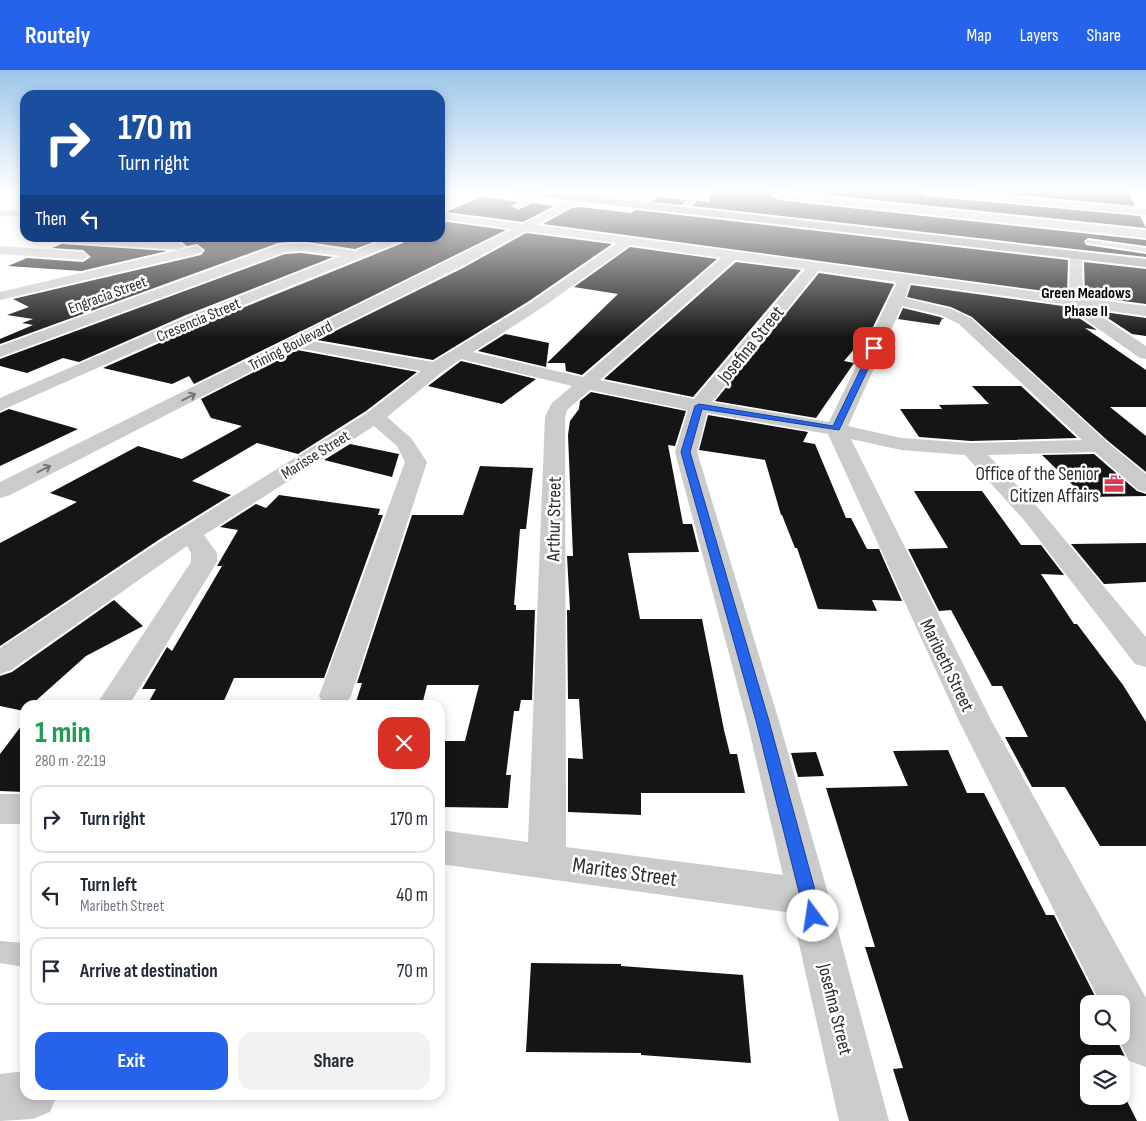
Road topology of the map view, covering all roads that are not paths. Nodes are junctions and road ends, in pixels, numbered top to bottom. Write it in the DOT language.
graph roads {
  1 [pos="476,240"];
  2 [pos="502,240"];
  3 [pos="614,240"];
  4 [pos="948,240"];
  5 [pos="1050,240"];
  6 [pos="119,242"];
  7 [pos="388,242"];
  8 [pos="627,242"];
  9 [pos="1088,242"];
  10 [pos="150,244"];
  11 [pos="0,250"];
  12 [pos="1146,250"];
  13 [pos="1045,251"];
  14 [pos="1076,254"];
  15 [pos="357,255"];
  16 [pos="97,256"];
  17 [pos="731,256"];
  18 [pos="438,260"];
  19 [pos="1146,262"];
  20 [pos="457,263"];
  21 [pos="48,266"];
  22 [pos="814,267"];
  23 [pos="225,269"];
  24 [pos="254,273"];
  25 [pos="155,279"];
  26 [pos="10,280"];
  27 [pos="186,284"];
  28 [pos="25,288"];
  29 [pos="901,290"];
  30 [pos="0,296"];
  31 [pos="365,301"];
  32 [pos="1076,302"];
  33 [pos="1146,311"];
  34 [pos="265,345"];
  35 [pos="289,346"];
  36 [pos="0,352"];
  37 [pos="460,354"];
  38 [pos="1146,354"];
  39 [pos="436,368"];
  40 [pos="585,383"];
  41 [pos="0,405"];
  42 [pos="699,406"];
  43 [pos="374,417"];
  44 [pos="836,429"];
  45 [pos="1100,446"];
  46 [pos="971,449"];
  47 [pos="0,474"];
  48 [pos="1146,485"];
  49 [pos="0,491"];
  50 [pos="190,533"];
  51 [pos="1146,657"];
  52 [pos="0,663"];
  53 [pos="335,696"];
  54 [pos="115,700"];
  55 [pos="0,809"];
  56 [pos="20,809"];
  57 [pos="445,848"];
  58 [pos="547,860"];
  59 [pos="809,898"];
  60 [pos="0,952"];
  61 [pos="20,954"];
  62 [pos="1146,1044"];
  63 [pos="20,1097"];
  64 [pos="0,1099"];
  65 [pos="864,1121"];
  1 -- 18 [label="street, Trining Boulevard"];
  2 -- 20 [label="street, Trining Boulevard"];
  3 -- 8 [label="street"];
  4 -- 13 [label="highway"];
  5 -- 13 [label="street"];
  6 -- 10 [label="street"];
  7 -- 15 [label="street, Cresencia Street"];
  8 -- 17 [label="street"];
  8 -- 37 [label="street, Marisse Street"];
  9 -- 12 [label="lane"];
  10 -- 16 [label="street"];
  10 -- 28 [label="street"];
  11 -- 16 [label="street"];
  13 -- 14 [label="highway"];
  14 -- 19 [label="highway"];
  14 -- 32 [label="street"];
  15 -- 23 [label="street, Engracia Street"];
  15 -- 41 [label="street, Cresencia Street"];
  16 -- 21 [label="street"];
  17 -- 22 [label="street"];
  17 -- 40 [label="street, Arthur Street"];
  18 -- 20 [label="street"];
  18 -- 31 [label="street, Trining Boulevard"];
  20 -- 31 [label="street, Trining Boulevard"];
  22 -- 29 [label="street"];
  22 -- 42 [label="street, Josefina Street"];
  23 -- 24 [label="street"];
  23 -- 27 [label="street, Engracia Street"];
  25 -- 27 [label="street"];
  26 -- 28 [label="street"];
  27 -- 36 [label="street, Engracia Street"];
  28 -- 30 [label="street"];
  29 -- 32 [label="street"];
  29 -- 44 [label="street"];
  29 -- 45 [label="street"];
  31 -- 34 [label="street, Trining Boulevard"];
  31 -- 35 [label="street, Trining Boulevard"];
  32 -- 33 [label="street"];
  32 -- 38 [label="street"];
  34 -- 35 [label="street"];
  34 -- 47 [label="street, Trining Boulevard"];
  35 -- 39 [label="street"];
  49 -- 35 [label="street, Trining Boulevard, one-way"];
  37 -- 39 [label="street, Marisse Street"];
  37 -- 40 [label="street"];
  39 -- 43 [label="street, Marisse Street"];
  40 -- 42 [label="street"];
  40 -- 58 [label="street, Arthur Street"];
  42 -- 44 [label="street"];
  42 -- 59 [label="street, Josefina Street"];
  43 -- 50 [label="street, Marisse Street"];
  43 -- 53 [label="street"];
  44 -- 46 [label="street"];
  44 -- 62 [label="street, Maribeth Street"];
  45 -- 46 [label="street"];
  45 -- 48 [label="street"];
  46 -- 51 [label="street"];
  50 -- 52 [label="street, Marisse Street"];
  50 -- 54 [label="street"];
  55 -- 56 [label="street"];
  57 -- 58 [label="street, Marites Street"];
  58 -- 59 [label="street, Marites Street"];
  59 -- 65 [label="street, Josefina Street"];
  60 -- 61 [label="lane"];
  63 -- 64 [label="street"];
}
